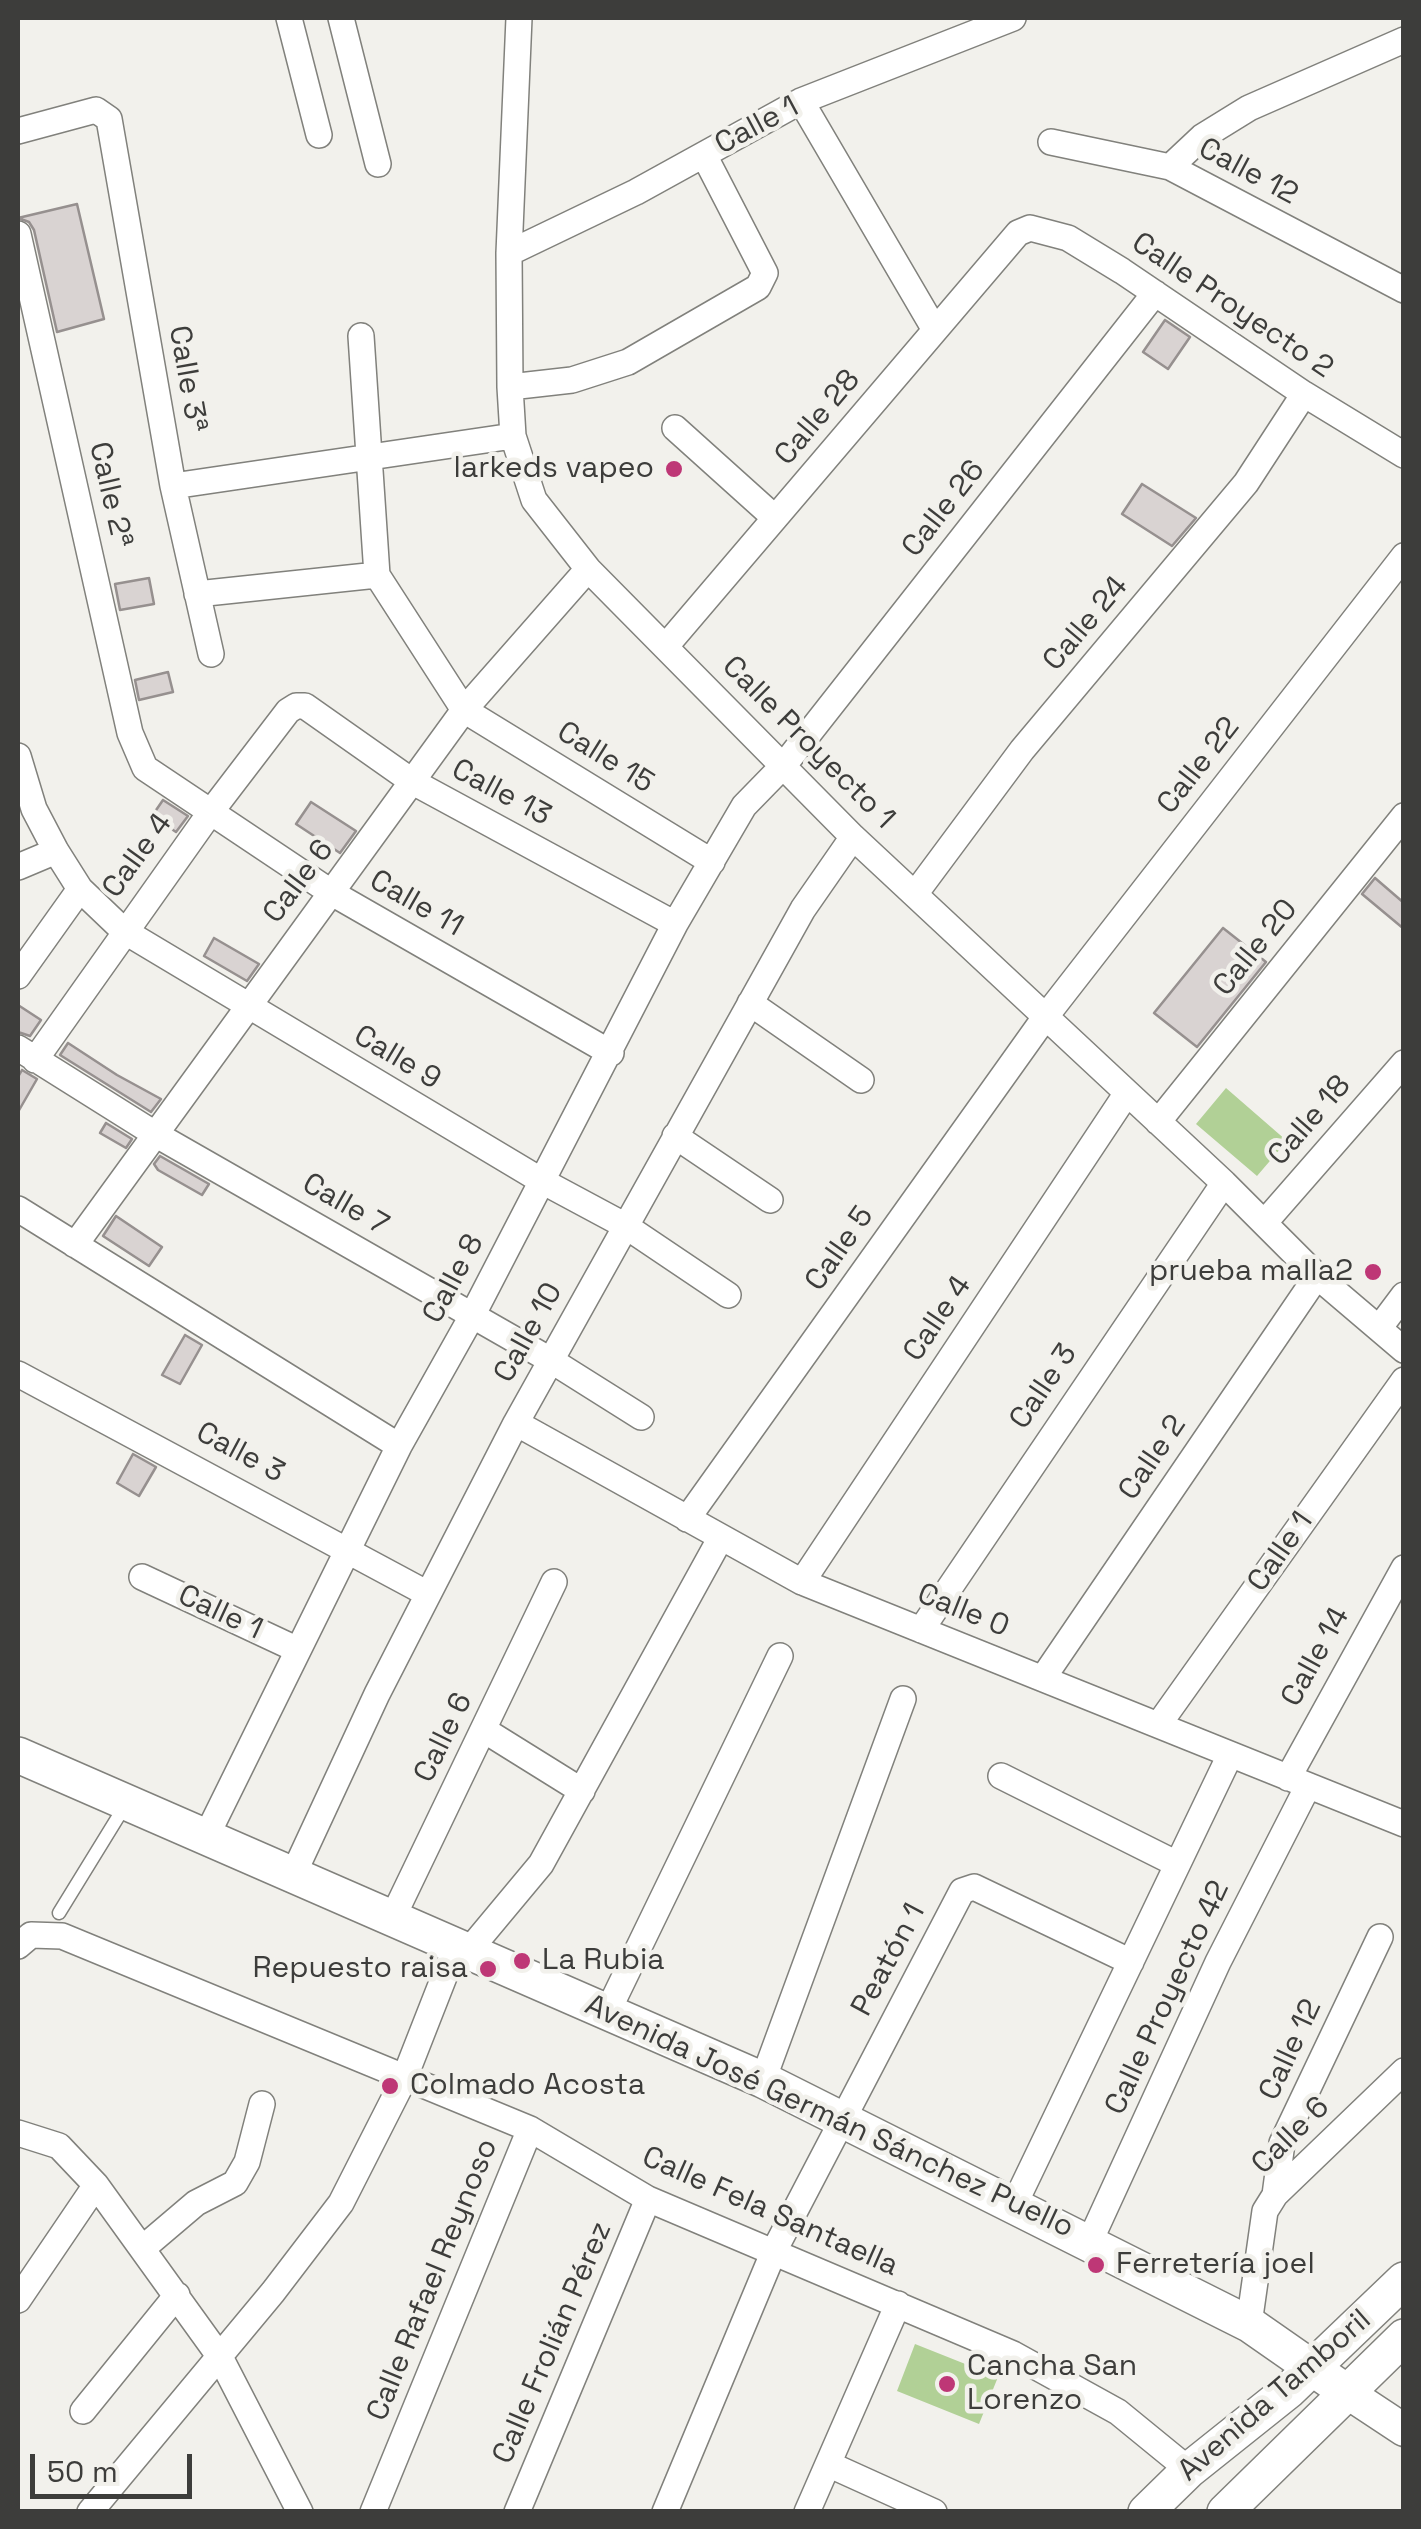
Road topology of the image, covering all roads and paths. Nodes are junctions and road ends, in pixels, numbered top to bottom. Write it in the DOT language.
graph roads {
  1 [pos="289,18"];
  2 [pos="341,18"];
  3 [pos="519,18"];
  4 [pos="1013,18"];
  5 [pos="1404,40"];
  6 [pos="801,102"];
  7 [pos="18,130"];
  8 [pos="319,134"];
  9 [pos="1050,142"];
  10 [pos="704,155"];
  11 [pos="378,164"];
  12 [pos="1170,167"];
  13 [pos="1018,233"];
  14 [pos="18,234"];
  15 [pos="509,253"];
  16 [pos="1404,290"];
  17 [pos="1155,293"];
  18 [pos="935,330"];
  19 [pos="361,336"];
  20 [pos="510,387"];
  21 [pos="1304,394"];
  22 [pos="675,428"];
  23 [pos="513,436"];
  24 [pos="1404,456"];
  25 [pos="372,459"];
  26 [pos="173,486"];
  27 [pos="775,518"];
  28 [pos="1404,556"];
  29 [pos="588,568"];
  30 [pos="377,575"];
  31 [pos="197,594"];
  32 [pos="666,646"];
  33 [pos="211,654"];
  34 [pos="306,706"];
  35 [pos="464,710"];
  36 [pos="18,756"];
  37 [pos="784,765"];
  38 [pos="145,768"];
  39 [pos="412,782"];
  40 [pos="26,812"];
  41 [pos="210,813"];
  42 [pos="1404,816"];
  43 [pos="853,837"];
  44 [pos="56,851"];
  45 [pos="712,862"];
  46 [pos="18,867"];
  47 [pos="80,889"];
  48 [pos="332,893"];
  49 [pos="915,894"];
  50 [pos="675,924"];
  51 [pos="124,931"];
  52 [pos="18,976"];
  53 [pos="750,1004"];
  54 [pos="246,1007"];
  55 [pos="1046,1016"];
  56 [pos="610,1053"];
  57 [pos="26,1054"];
  58 [pos="1404,1063"];
  59 [pos="861,1080"];
  60 [pos="1127,1093"];
  61 [pos="1158,1122"];
  62 [pos="155,1134"];
  63 [pos="675,1136"];
  64 [pos="542,1182"];
  65 [pos="1224,1182"];
  66 [pos="770,1200"];
  67 [pos="18,1210"];
  68 [pos="1265,1222"];
  69 [pos="624,1225"];
  70 [pos="75,1245"];
  71 [pos="1317,1276"];
  72 [pos="728,1295"];
  73 [pos="1404,1296"];
  74 [pos="472,1316"];
  75 [pos="1380,1327"];
  76 [pos="1404,1350"];
  77 [pos="552,1361"];
  78 [pos="18,1374"];
  79 [pos="1404,1380"];
  80 [pos="641,1418"];
  81 [pos="516,1422"];
  82 [pos="399,1446"];
  83 [pos="687,1519"];
  84 [pos="720,1540"];
  85 [pos="348,1548"];
  86 [pos="1404,1568"];
  87 [pos="142,1576"];
  88 [pos="554,1582"];
  89 [pos="802,1582"];
  90 [pos="428,1594"];
  91 [pos="921,1630"];
  92 [pos="298,1650"];
  93 [pos="780,1656"];
  94 [pos="1043,1678"];
  95 [pos="903,1699"];
  96 [pos="1158,1724"];
  97 [pos="484,1730"];
  98 [pos="1230,1754"];
  99 [pos="18,1755"];
  100 [pos="1001,1776"];
  101 [pos="1298,1782"];
  102 [pos="582,1791"];
  103 [pos="126,1804"];
  104 [pos="1402,1821"];
  105 [pos="205,1839"];
  106 [pos="1178,1864"];
  107 [pos="292,1877"];
  108 [pos="59,1913"];
  109 [pos="391,1922"];
  110 [pos="1380,1937"];
  111 [pos="24,1940"];
  112 [pos="461,1952"];
  113 [pos="1131,1962"];
  114 [pos="608,2011"];
  115 [pos="1404,2072"];
  116 [pos="404,2079"];
  117 [pos="763,2080"];
  118 [pos="262,2104"];
  119 [pos="842,2118"];
  120 [pos="530,2129"];
  121 [pos="18,2133"];
  122 [pos="96,2185"];
  123 [pos="1275,2195"];
  124 [pos="648,2200"];
  125 [pos="1015,2203"];
  126 [pos="1090,2241"];
  127 [pos="143,2248"];
  128 [pos="774,2251"];
  129 [pos="1404,2280"];
  130 [pos="177,2295"];
  131 [pos="18,2300"];
  132 [pos="898,2304"];
  133 [pos="1249,2324"];
  134 [pos="1404,2337"];
  135 [pos="220,2358"];
  136 [pos="1312,2368"];
  137 [pos="1348,2393"];
  138 [pos="82,2411"];
  139 [pos="1404,2430"];
  140 [pos="828,2464"];
  141 [pos="1189,2470"];
  142 [pos="90,2512"];
  143 [pos="300,2512"];
  144 [pos="373,2512"];
  145 [pos="517,2512"];
  146 [pos="665,2512"];
  147 [pos="808,2512"];
  148 [pos="934,2512"];
  149 [pos="1146,2512"];
  150 [pos="1225,2512"];
  1 -- 8 [label="street"];
  2 -- 11 [label="street"];
  3 -- 15 [label="street, Calle Proyecto 1"];
  4 -- 6 [label="street, Calle 1"];
  5 -- 12 [label="street"];
  6 -- 10 [label="street, Calle 1"];
  6 -- 18 [label="street"];
  7 -- 26 [label="street, Calle 3ª"];
  9 -- 12 [label="street, Calle 12"];
  10 -- 15 [label="street, Calle 1"];
  10 -- 20 [label="street"];
  12 -- 16 [label="street, Calle 12"];
  13 -- 17 [label="street, Calle Proyecto 2"];
  13 -- 18 [label="street, Calle 28"];
  14 -- 38 [label="street, Calle 2ª"];
  15 -- 20 [label="street, Calle Proyecto 1"];
  17 -- 21 [label="street, Calle Proyecto 2"];
  17 -- 37 [label="street, Calle 26"];
  18 -- 27 [label="street, Calle 28"];
  19 -- 25 [label="street"];
  20 -- 23 [label="street, Calle Proyecto 1"];
  21 -- 24 [label="street, Calle Proyecto 2"];
  21 -- 49 [label="street, Calle 24"];
  22 -- 27 [label="street"];
  23 -- 25 [label="street"];
  23 -- 29 [label="street, Calle Proyecto 1"];
  25 -- 26 [label="street"];
  25 -- 30 [label="street"];
  26 -- 31 [label="street, Calle 3ª"];
  27 -- 32 [label="street, Calle 28"];
  28 -- 55 [label="street, Calle 22"];
  29 -- 32 [label="street, Calle Proyecto 1"];
  29 -- 35 [label="street, Calle 6"];
  30 -- 31 [label="street"];
  30 -- 35 [label="street"];
  31 -- 33 [label="street, Calle 3ª"];
  32 -- 37 [label="street, Calle Proyecto 1"];
  34 -- 39 [label="street, Calle 13"];
  34 -- 41 [label="street, Calle 4"];
  35 -- 39 [label="street, Calle 6"];
  35 -- 45 [label="street, Calle 15"];
  36 -- 40 [label="street, Calle 9"];
  37 -- 43 [label="street, Calle Proyecto 1"];
  37 -- 45 [label="street, Calle 8"];
  38 -- 41 [label="street, Calle 11"];
  39 -- 48 [label="street, Calle 6"];
  39 -- 50 [label="street, Calle 13"];
  40 -- 44 [label="street, Calle 9"];
  41 -- 48 [label="street, Calle 11"];
  41 -- 51 [label="street, Calle 4"];
  42 -- 61 [label="street, Calle 20"];
  43 -- 49 [label="street, Calle Proyecto 1"];
  43 -- 53 [label="street, Calle 10"];
  44 -- 46 [label="street"];
  44 -- 47 [label="street, Calle 9"];
  45 -- 50 [label="street, Calle 8"];
  47 -- 51 [label="street, Calle 9"];
  47 -- 52 [label="street"];
  48 -- 54 [label="street, Calle 6"];
  48 -- 56 [label="street, Calle 11"];
  49 -- 55 [label="street, Calle Proyecto 1"];
  50 -- 56 [label="street, Calle 8"];
  51 -- 54 [label="street, Calle 9"];
  51 -- 57 [label="street, Calle 4"];
  53 -- 59 [label="street"];
  53 -- 63 [label="street, Calle 10"];
  54 -- 62 [label="street, Calle 6"];
  54 -- 64 [label="street, Calle 9"];
  55 -- 60 [label="street, Calle Proyecto 1"];
  55 -- 83 [label="street, Calle 5"];
  56 -- 64 [label="street, Calle 8"];
  57 -- 62 [label="street, Calle 7"];
  58 -- 68 [label="street, Calle 18"];
  60 -- 61 [label="street, Calle Proyecto 1"];
  60 -- 89 [label="street, Calle 4"];
  61 -- 65 [label="street, Calle Proyecto 1"];
  62 -- 70 [label="street, Calle 6"];
  62 -- 74 [label="street, Calle 7"];
  63 -- 66 [label="street"];
  63 -- 69 [label="street, Calle 10"];
  64 -- 69 [label="street, Calle 9"];
  64 -- 74 [label="street, Calle 8"];
  65 -- 68 [label="street, Calle Proyecto 1"];
  65 -- 91 [label="street, Calle 3"];
  67 -- 70 [label="street"];
  68 -- 71 [label="street, Calle Proyecto 1"];
  69 -- 72 [label="street, Calle 9"];
  69 -- 77 [label="street, Calle 10"];
  70 -- 82 [label="street"];
  71 -- 75 [label="street, Calle Proyecto 1"];
  71 -- 94 [label="street, Calle 2"];
  73 -- 75 [label="street"];
  74 -- 77 [label="street, Calle 7"];
  74 -- 82 [label="street, Calle 8"];
  75 -- 76 [label="street, Calle Proyecto 1"];
  77 -- 80 [label="street, Calle 7"];
  77 -- 81 [label="street, Calle 10"];
  78 -- 85 [label="street, Calle 3"];
  79 -- 96 [label="street, Calle 1"];
  81 -- 83 [label="street, Calle 0"];
  81 -- 90 [label="street, Calle 10"];
  82 -- 85 [label="street, Calle 8"];
  83 -- 84 [label="street, Calle 0"];
  84 -- 89 [label="street, Calle 0"];
  84 -- 102 [label="street"];
  85 -- 90 [label="street, Calle 3"];
  85 -- 92 [label="street, Calle 8"];
  86 -- 101 [label="street, Calle 14"];
  87 -- 92 [label="street, Calle 1"];
  88 -- 97 [label="street, Calle 6"];
  89 -- 91 [label="street, Calle 0"];
  90 -- 107 [label="street, Calle 10"];
  91 -- 94 [label="street, Calle 0"];
  92 -- 105 [label="street, Calle 8"];
  93 -- 114 [label="street"];
  94 -- 96 [label="street, Calle 0"];
  95 -- 117 [label="street"];
  96 -- 98 [label="street, Calle 0"];
  97 -- 102 [label="street"];
  97 -- 109 [label="street, Calle 6"];
  98 -- 101 [label="street, Calle 0"];
  98 -- 106 [label="street"];
  99 -- 103 [label="main road, Avenida José Germán Sánchez Puello"];
  100 -- 106 [label="street"];
  101 -- 104 [label="street, Calle 0"];
  101 -- 126 [label="street, Calle Proyecto 42"];
  102 -- 112 [label="street"];
  103 -- 105 [label="main road, Avenida José Germán Sánchez Puello"];
  103 -- 108 [label="lane"];
  105 -- 107 [label="main road, Avenida José Germán Sánchez Puello"];
  106 -- 113 [label="street"];
  107 -- 109 [label="main road, Avenida José Germán Sánchez Puello"];
  109 -- 112 [label="main road, Avenida José Germán Sánchez Puello"];
  110 -- 123 [label="street, Calle 12"];
  111 -- 116 [label="street, Calle Fela Santaella"];
  112 -- 114 [label="main road, Avenida José Germán Sánchez Puello"];
  112 -- 116 [label="street"];
  113 -- 119 [label="street, Peatón 1"];
  113 -- 125 [label="street"];
  114 -- 117 [label="main road, Avenida José Germán Sánchez Puello"];
  115 -- 123 [label="street, Calle 6"];
  116 -- 120 [label="street, Calle Fela Santaella"];
  116 -- 135 [label="street"];
  117 -- 119 [label="main road, Avenida José Germán Sánchez Puello"];
  118 -- 127 [label="street"];
  119 -- 125 [label="main road, Avenida José Germán Sánchez Puello"];
  119 -- 128 [label="street"];
  120 -- 124 [label="street, Calle Fela Santaella"];
  120 -- 144 [label="street, Calle Rafael Reynoso"];
  121 -- 122 [label="street"];
  122 -- 127 [label="street"];
  122 -- 131 [label="street"];
  123 -- 133 [label="street, Calle 6"];
  124 -- 128 [label="street, Calle Fela Santaella"];
  124 -- 145 [label="street, Calle Frolián Pérez"];
  125 -- 126 [label="main road, Avenida José Germán Sánchez Puello"];
  126 -- 133 [label="main road, Avenida José Germán Sánchez Puello"];
  127 -- 130 [label="street"];
  128 -- 132 [label="street, Calle Fela Santaella"];
  128 -- 146 [label="street"];
  129 -- 136 [label="main road, Avenida Tamboril"];
  130 -- 135 [label="street"];
  130 -- 138 [label="street"];
  132 -- 140 [label="street"];
  132 -- 141 [label="street, Calle Fela Santaella"];
  133 -- 136 [label="main road, Avenida José Germán Sánchez Puello"];
  134 -- 137 [label="main road, Avenida Tamboril"];
  135 -- 142 [label="street"];
  135 -- 143 [label="street"];
  136 -- 137 [label="main road, Avenida José Germán Sánchez Puello"];
  136 -- 141 [label="main road, Avenida Tamboril"];
  137 -- 139 [label="street"];
  137 -- 150 [label="main road, Avenida Tamboril"];
  140 -- 147 [label="street"];
  140 -- 148 [label="street"];
  141 -- 149 [label="main road, Avenida Tamboril"];
}
